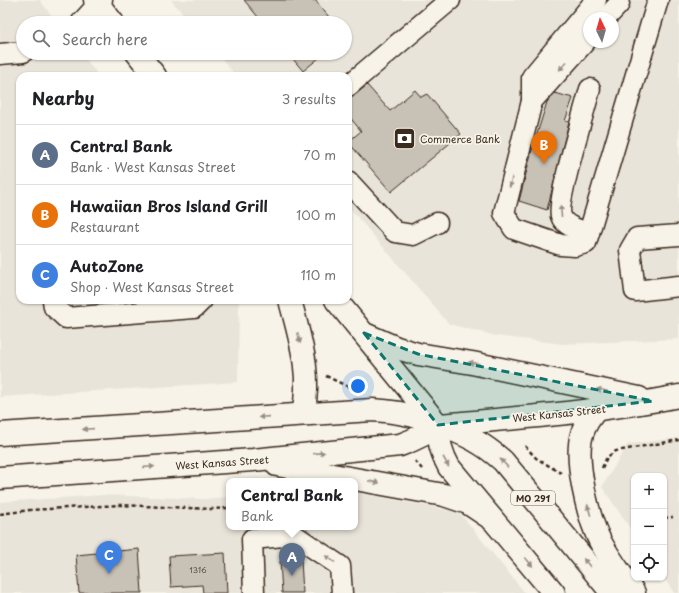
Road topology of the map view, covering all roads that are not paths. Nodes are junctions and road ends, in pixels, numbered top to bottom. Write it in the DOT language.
graph roads {
  1 [pos="450,0"];
  2 [pos="596,0"];
  3 [pos="658,0"];
  4 [pos="98,1"];
  5 [pos="86,16"];
  6 [pos="108,16"];
  7 [pos="583,44"];
  8 [pos="16,53"];
  9 [pos="0,54"];
  10 [pos="142,60"];
  11 [pos="152,72"];
  12 [pos="352,82"];
  13 [pos="590,89"];
  14 [pos="532,101"];
  15 [pos="352,185"];
  16 [pos="437,223"];
  17 [pos="679,235"];
  18 [pos="587,238"];
  19 [pos="679,286"];
  20 [pos="54,304"];
  21 [pos="198,304"];
  22 [pos="291,304"];
  23 [pos="339,304"];
  24 [pos="364,333"];
  25 [pos="679,396"];
  26 [pos="653,401"];
  27 [pos="596,410"];
  28 [pos="303,414"];
  29 [pos="438,425"];
  30 [pos="0,434"];
  31 [pos="253,460"];
  32 [pos="0,478"];
  33 [pos="351,478"];
  34 [pos="358,479"];
  35 [pos="492,519"];
  36 [pos="254,593"];
  37 [pos="342,593"];
  38 [pos="554,593"];
  39 [pos="612,593"];
  40 [pos="634,593"];
  1 -- 12 [label="lane"];
  2 -- 14 [label="lane"];
  3 -- 18 [label="lane"];
  4 -- 5 [label="lane"];
  4 -- 6 [label="main road"];
  7 -- 14 [label="lane, one-way"];
  8 -- 9 [label="lane"];
  10 -- 11 [label="main road"];
  18 -- 13 [label="lane, one-way"];
  14 -- 18 [label="lane, one-way"];
  15 -- 16 [label="lane"];
  17 -- 19 [label="lane"];
  20 -- 21 [label="lane"];
  22 -- 28 [label="main road, one-way"];
  23 -- 24 [label="main road"];
  26 -- 24 [label="main road, one-way"];
  24 -- 29 [label="main road"];
  25 -- 26 [label="main road, West Kansas Street"];
  26 -- 27 [label="main road, West Kansas Street"];
  27 -- 29 [label="main road, West Kansas Street"];
  40 -- 27 [label="main road, one-way"];
  28 -- 29 [label="main road, West Kansas Street"];
  28 -- 30 [label="main road, West Kansas Street, one-way"];
  31 -- 29 [label="main road, West Kansas Street, one-way"];
  29 -- 35 [label="main road, one-way"];
  39 -- 29 [label="main road, MO 291, one-way"];
  32 -- 31 [label="main road, West Kansas Street, one-way"];
  31 -- 33 [label="main road, one-way"];
  34 -- 35 [label="main road, one-way"];
  35 -- 38 [label="main road, one-way"];
  37 -- 36 [label="lane, one-way"];
}
